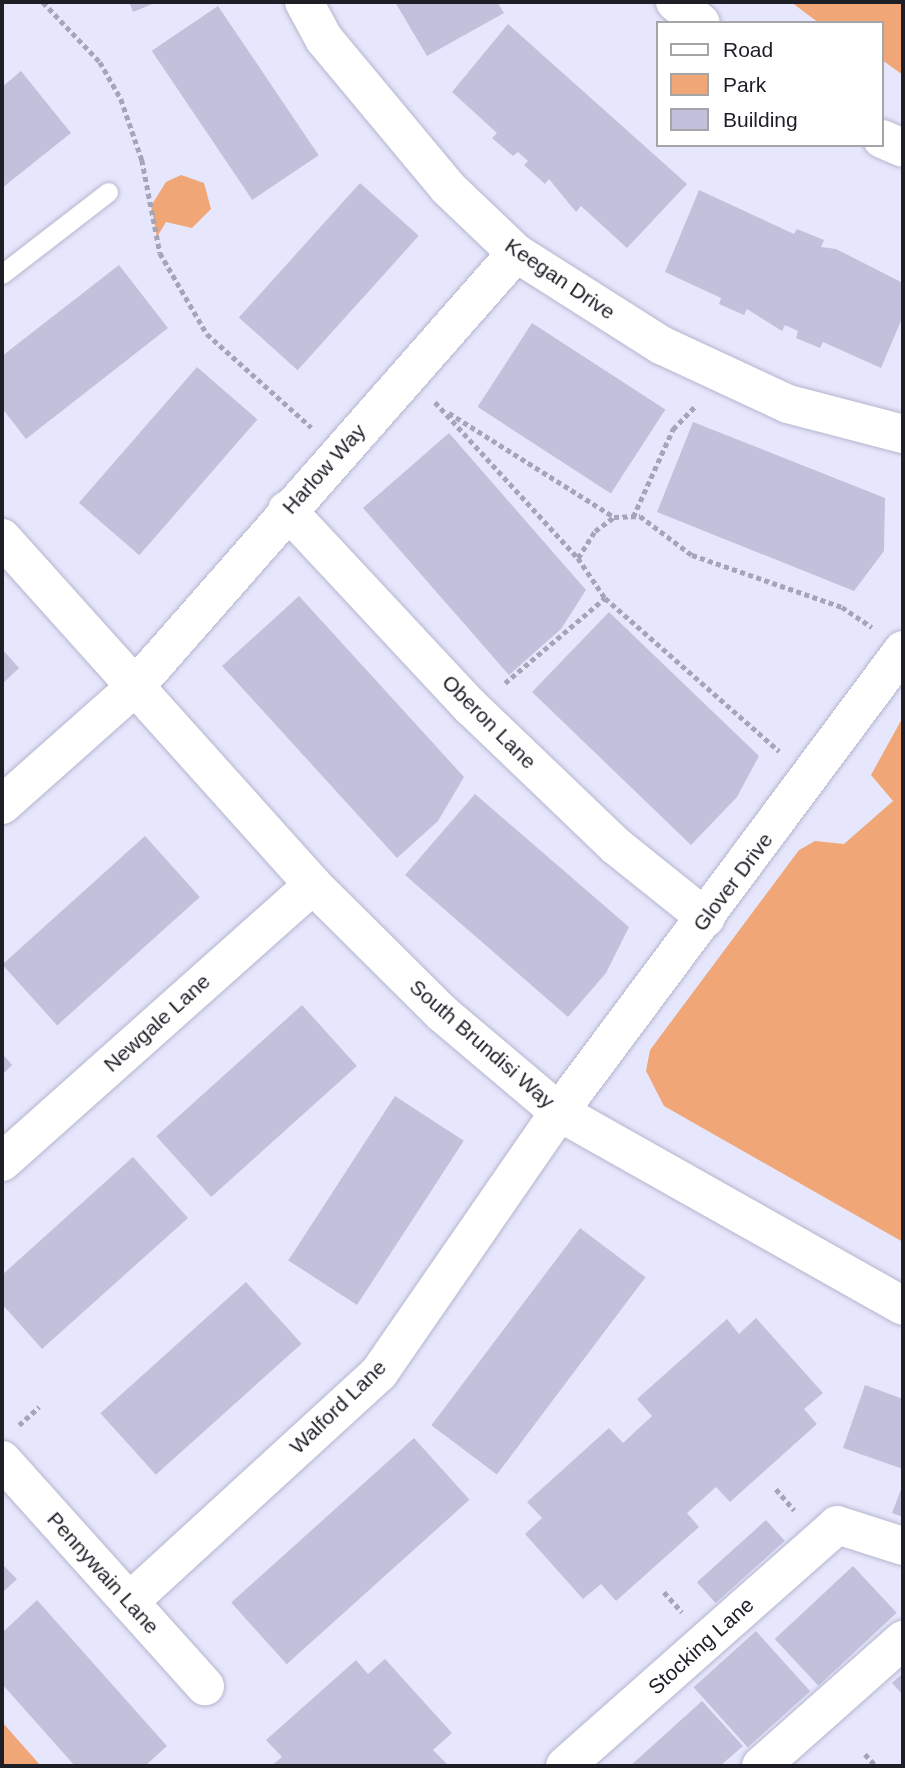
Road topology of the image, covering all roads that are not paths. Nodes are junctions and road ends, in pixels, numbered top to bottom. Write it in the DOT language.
graph roads {
  1 [pos="304,2"];
  2 [pos="675,2"];
  3 [pos="699,21"];
  4 [pos="884,140"];
  5 [pos="903,148"];
  6 [pos="108,192"];
  7 [pos="516,253"];
  8 [pos="2,274"];
  9 [pos="903,434"];
  10 [pos="287,510"];
  11 [pos="2,538"];
  12 [pos="891,641"];
  13 [pos="134,688"];
  14 [pos="2,805"];
  15 [pos="313,885"];
  16 [pos="706,918"];
  17 [pos="559,1112"];
  18 [pos="2,1161"];
  19 [pos="903,1306"];
  20 [pos="2,1460"];
  21 [pos="903,1546"];
  22 [pos="129,1602"];
  23 [pos="903,1640"];
  24 [pos="205,1686"];
  25 [pos="565,1766"];
  26 [pos="761,1766"];
  1 -- 7 [label="street, Keegan Drive"];
  2 -- 3 [label="street"];
  4 -- 5 [label="street"];
  6 -- 8 [label="lane"];
  7 -- 9 [label="street, Keegan Drive"];
  7 -- 10 [label="street, Harlow Way"];
  10 -- 13 [label="street, Harlow Way"];
  10 -- 16 [label="street, Oberon Lane"];
  11 -- 13 [label="street, South Brundisi Way"];
  12 -- 16 [label="street, Glover Drive"];
  13 -- 14 [label="street, Harlow Way"];
  13 -- 15 [label="street, South Brundisi Way"];
  15 -- 17 [label="street, South Brundisi Way"];
  15 -- 18 [label="street, Newgale Lane"];
  16 -- 17 [label="street, Glover Drive"];
  17 -- 19 [label="street, South Brundisi Way"];
  17 -- 22 [label="street, Walford Lane"];
  20 -- 22 [label="street, Pennywain Lane"];
  21 -- 25 [label="street, Stocking Lane"];
  22 -- 24 [label="street, Pennywain Lane"];
  23 -- 26 [label="street"];
}
